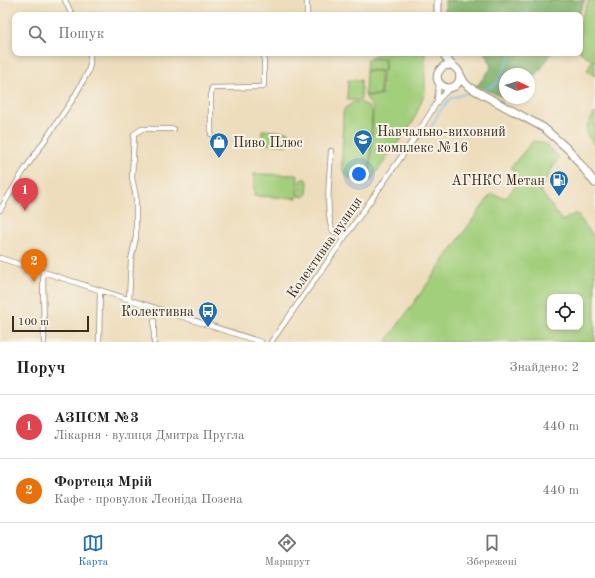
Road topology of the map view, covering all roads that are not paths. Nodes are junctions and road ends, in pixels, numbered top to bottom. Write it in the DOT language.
graph roads {
  1 [pos="65,0"];
  2 [pos="307,0"];
  3 [pos="438,0"];
  4 [pos="71,12"];
  5 [pos="307,12"];
  6 [pos="438,12"];
  7 [pos="90,56"];
  8 [pos="264,56"];
  9 [pos="440,56"];
  10 [pos="445,56"];
  11 [pos="452,65"];
  12 [pos="439,69"];
  13 [pos="460,74"];
  14 [pos="439,83"];
  15 [pos="452,87"];
  16 [pos="469,87"];
  17 [pos="435,105"];
  18 [pos="174,129"];
  19 [pos="211,134"];
  20 [pos="331,151"];
  21 [pos="595,183"];
  22 [pos="0,210"];
  23 [pos="345,236"];
  24 [pos="0,258"];
  25 [pos="43,272"];
  26 [pos="100,290"];
  27 [pos="129,299"];
  28 [pos="154,321"];
  29 [pos="44,342"];
  30 [pos="99,342"];
  31 [pos="154,342"];
  32 [pos="261,342"];
  33 [pos="271,342"];
  1 -- 4 [label="street"];
  2 -- 5 [label="street"];
  3 -- 6 [label="street"];
  7 -- 22 [label="street"];
  8 -- 19 [label="street"];
  9 -- 12 [label="street"];
  10 -- 11 [label="street"];
  11 -- 12 [label="street"];
  11 -- 13 [label="street"];
  12 -- 14 [label="street"];
  13 -- 15 [label="street"];
  13 -- 16 [label="street"];
  14 -- 15 [label="street"];
  14 -- 17 [label="street, Колективна вулиця"];
  15 -- 16 [label="street"];
  15 -- 17 [label="street, Колективна вулиця"];
  16 -- 21 [label="street"];
  17 -- 23 [label="street, Колективна вулиця"];
  18 -- 27 [label="street"];
  20 -- 23 [label="street"];
  23 -- 33 [label="street, Колективна вулиця"];
  24 -- 25 [label="street"];
  25 -- 26 [label="street"];
  25 -- 29 [label="street"];
  26 -- 27 [label="street"];
  26 -- 30 [label="street"];
  27 -- 32 [label="street"];
  28 -- 31 [label="street"];
}
